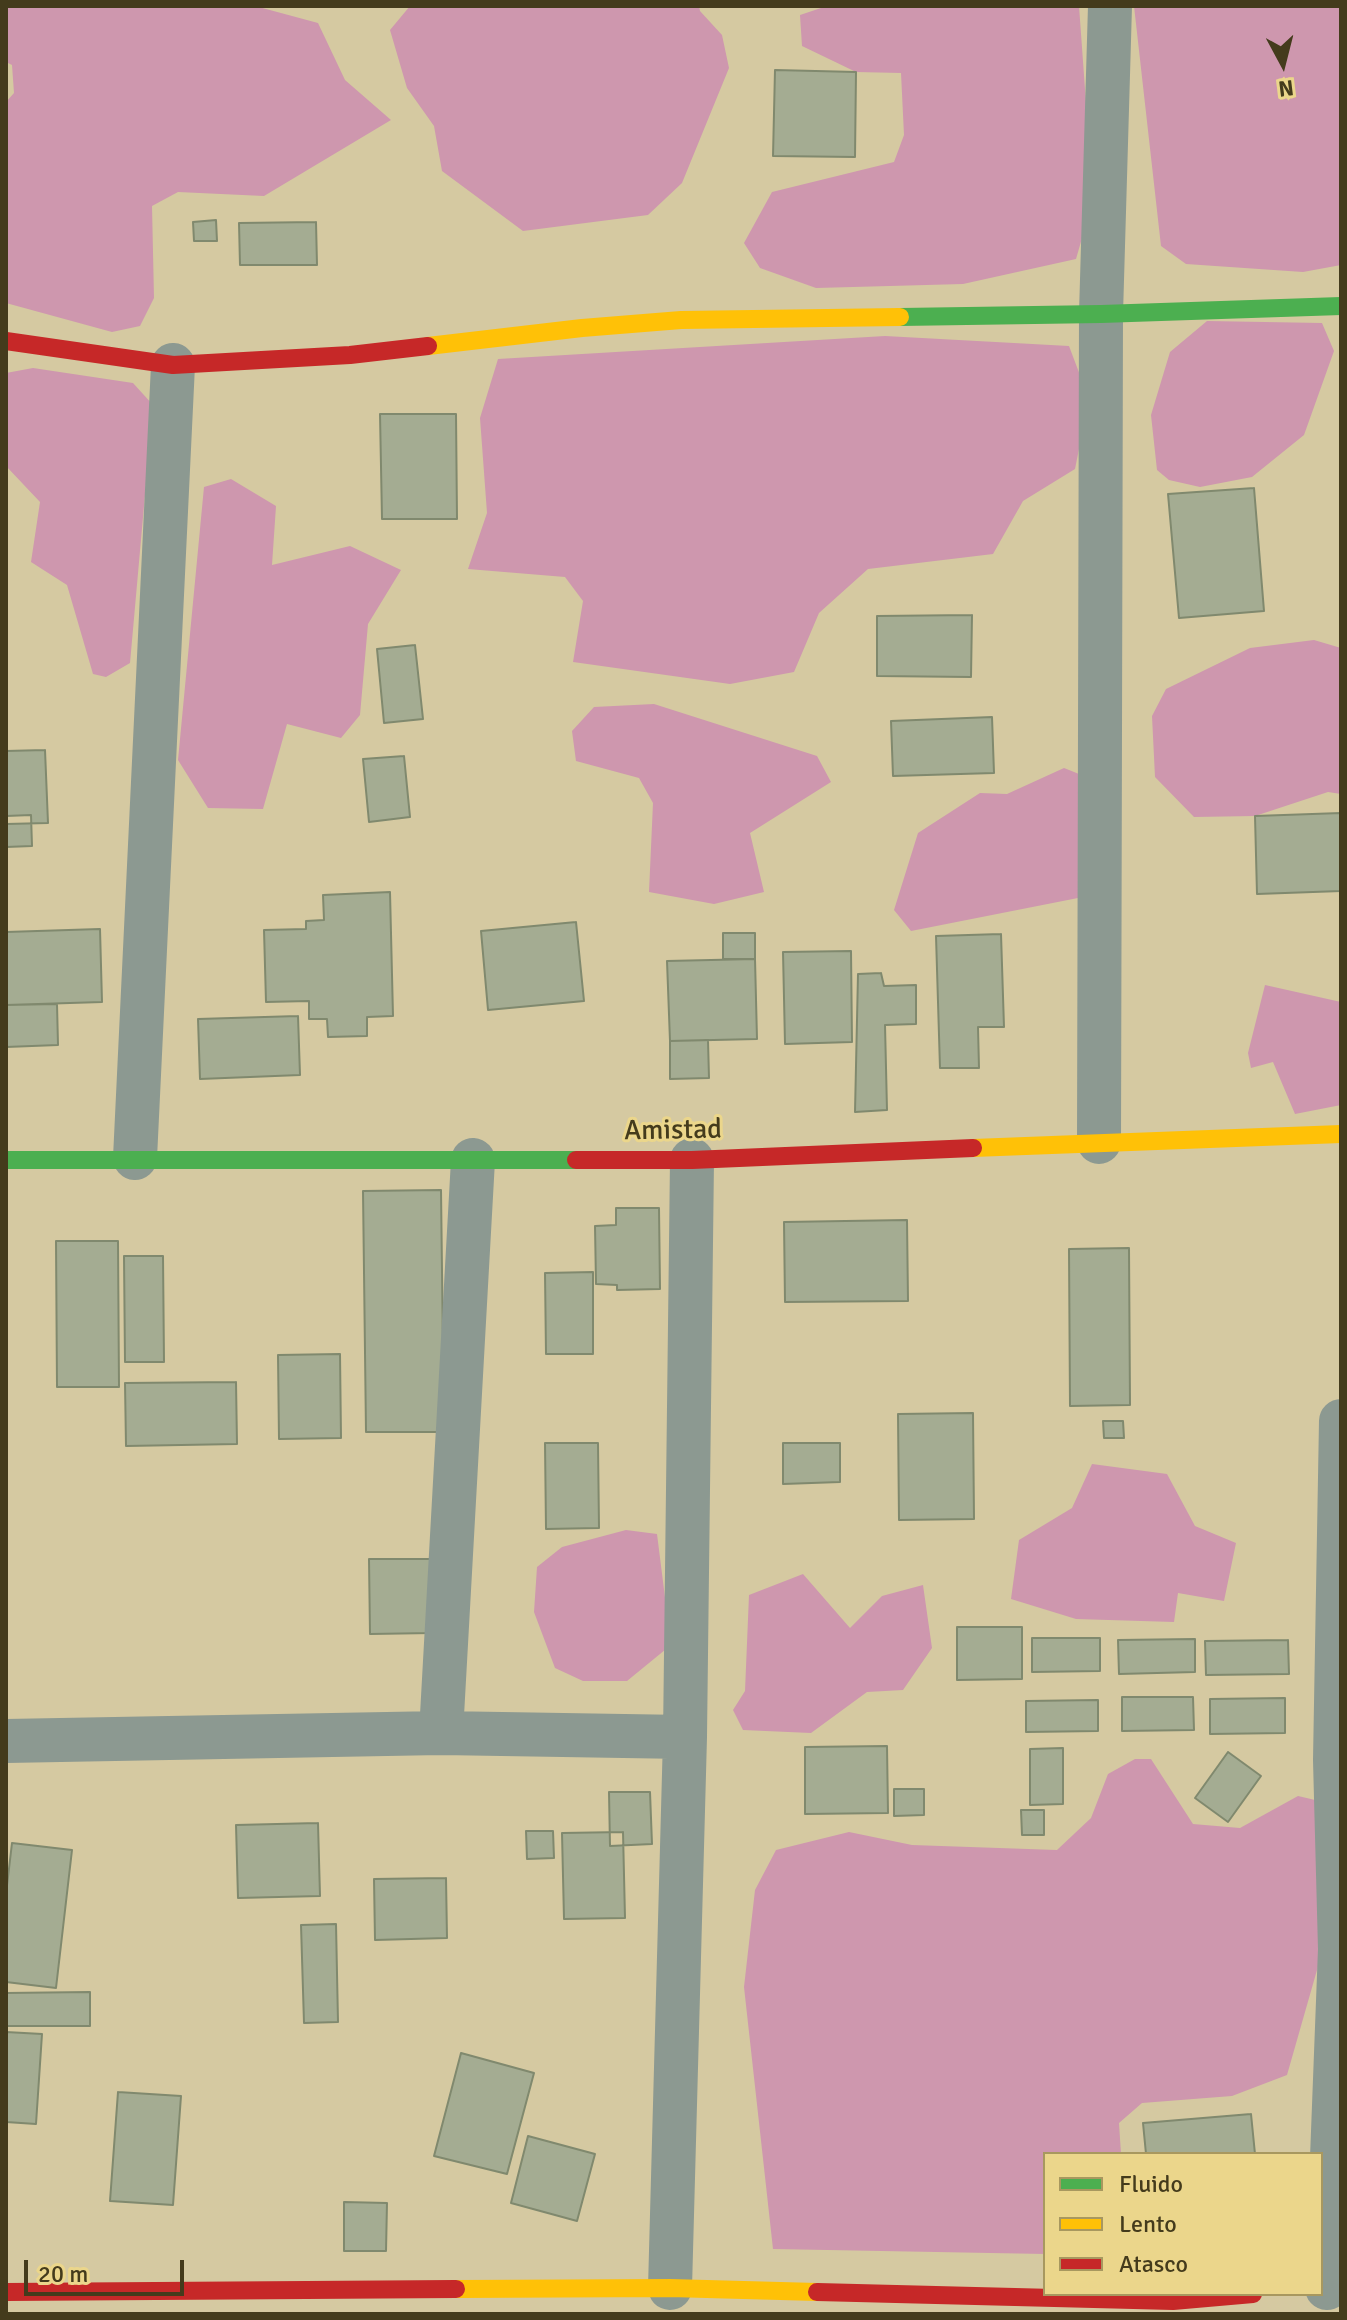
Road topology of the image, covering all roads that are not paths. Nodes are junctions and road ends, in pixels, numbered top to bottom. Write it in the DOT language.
graph roads {
  1 [pos="1110,6"];
  2 [pos="1341,306"];
  3 [pos="1101,314"];
  4 [pos="6,341"];
  5 [pos="173,365"];
  6 [pos="1341,1134"];
  7 [pos="1099,1142"];
  8 [pos="135,1158"];
  9 [pos="6,1160"];
  10 [pos="473,1160"];
  11 [pos="692,1160"];
  12 [pos="1341,1421"];
  13 [pos="441,1733"];
  14 [pos="685,1737"];
  15 [pos="6,1741"];
  16 [pos="670,2288"];
  17 [pos="1330,2288"];
  18 [pos="6,2292"];
  19 [pos="1241,2296"];
  20 [pos="547,2302"];
  21 [pos="1174,2307"];
  1 -- 3 [label="street"];
  2 -- 3 [label="street"];
  3 -- 5 [label="street"];
  3 -- 7 [label="street"];
  4 -- 5 [label="street"];
  5 -- 8 [label="street"];
  6 -- 7 [label="street, Amistad"];
  7 -- 11 [label="street, Amistad"];
  8 -- 9 [label="street, Amistad"];
  8 -- 10 [label="street, Amistad"];
  10 -- 11 [label="street, Amistad"];
  10 -- 13 [label="street"];
  11 -- 14 [label="street"];
  12 -- 17 [label="street"];
  13 -- 14 [label="street"];
  13 -- 15 [label="street"];
  14 -- 16 [label="street"];
  16 -- 20 [label="street"];
  16 -- 21 [label="street"];
  18 -- 20 [label="street"];
  19 -- 21 [label="street"];
}
